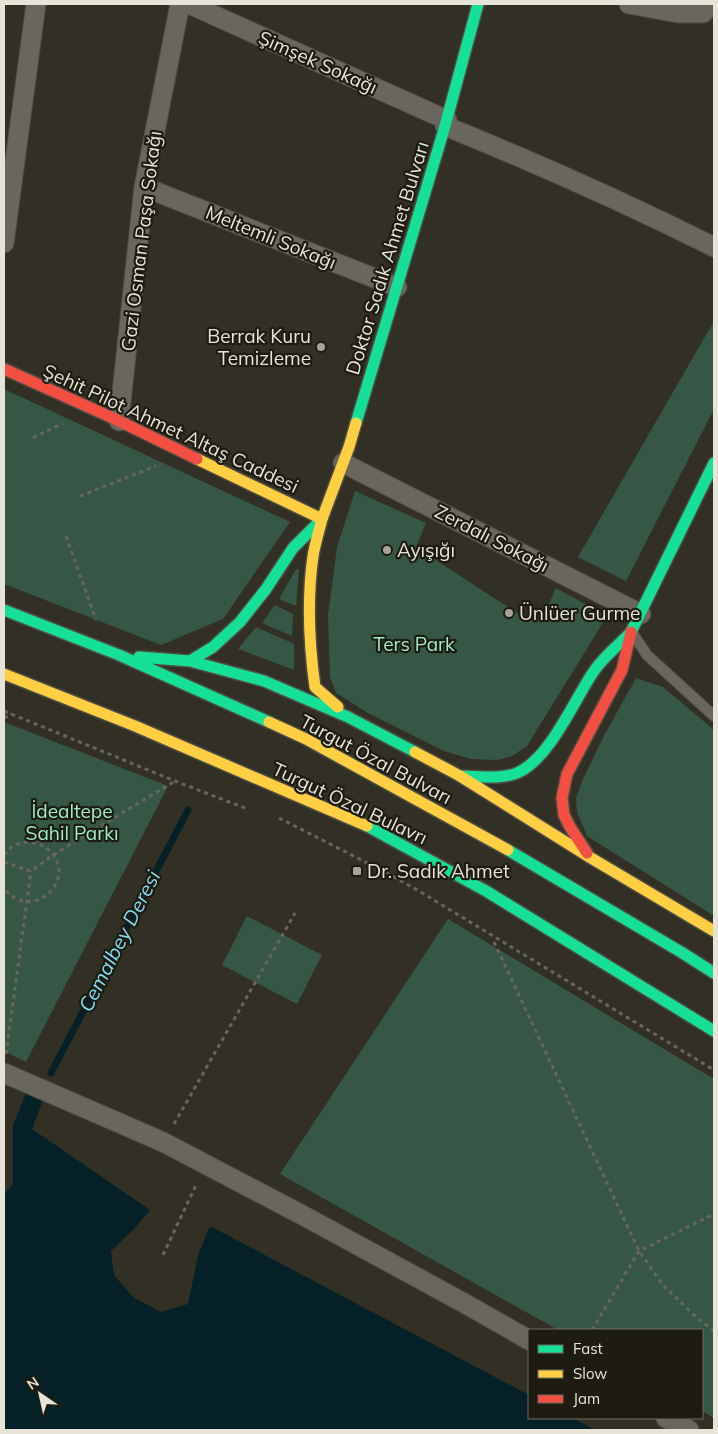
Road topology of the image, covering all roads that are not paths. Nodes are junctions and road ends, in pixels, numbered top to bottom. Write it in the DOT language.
graph roads {
  1 [pos="36,4"];
  2 [pos="180,4"];
  3 [pos="189,4"];
  4 [pos="478,4"];
  5 [pos="629,4"];
  6 [pos="711,4"];
  7 [pos="446,123"];
  8 [pos="144,187"];
  9 [pos="4,243"];
  10 [pos="714,247"];
  11 [pos="397,287"];
  12 [pos="4,369"];
  13 [pos="119,421"];
  14 [pos="343,463"];
  15 [pos="714,463"];
  16 [pos="322,519"];
  17 [pos="4,610"];
  18 [pos="641,614"];
  19 [pos="631,632"];
  20 [pos="119,655"];
  21 [pos="190,661"];
  22 [pos="4,674"];
  23 [pos="714,716"];
  24 [pos="348,717"];
  25 [pos="460,776"];
  26 [pos="591,858"];
  27 [pos="714,931"];
  28 [pos="714,973"];
  29 [pos="714,1031"];
  30 [pos="5,1067"];
  31 [pos="528,1339"];
  32 [pos="668,1419"];
  33 [pos="689,1430"];
  1 -- 9 [label="street"];
  2 -- 8 [label="street, Gazi Osman Paşa Sokağı"];
  3 -- 7 [label="street, Şimşek Sokağı"];
  4 -- 7 [label="main road, Doktor Sadık Ahmet Bulvarı"];
  5 -- 6 [label="street"];
  7 -- 10 [label="street, Şimşek Sokağı"];
  7 -- 11 [label="main road, Doktor Sadık Ahmet Bulvarı"];
  8 -- 11 [label="street, Meltemli Sokağı"];
  8 -- 13 [label="street, Gazi Osman Paşa Sokağı"];
  11 -- 14 [label="main road, Doktor Sadık Ahmet Bulvarı"];
  12 -- 13 [label="main road, Şehit Pilot Ahmet Altaş Caddesi"];
  13 -- 16 [label="main road, Şehit Pilot Ahmet Altaş Caddesi"];
  14 -- 16 [label="main road, Doktor Sadık Ahmet Bulvarı"];
  14 -- 18 [label="street, Zerdalı Sokağı"];
  15 -- 18 [label="main road"];
  16 -- 21 [label="main road"];
  16 -- 24 [label="main road, Doktor Sadık Ahmet Bulvarı"];
  17 -- 20 [label="main road, Turgut Özal Bulvarı"];
  18 -- 19 [label="main road"];
  19 -- 23 [label="lane"];
  19 -- 25 [label="main road"];
  19 -- 26 [label="main road"];
  20 -- 21 [label="main road"];
  20 -- 28 [label="main road, Turgut Özal Bulvarı"];
  21 -- 24 [label="main road"];
  22 -- 29 [label="main road, Turgut Özal Bulavrı"];
  24 -- 25 [label="main road"];
  25 -- 26 [label="main road"];
  26 -- 27 [label="main road"];
  30 -- 31 [label="street"];
  32 -- 33 [label="street"];
}
